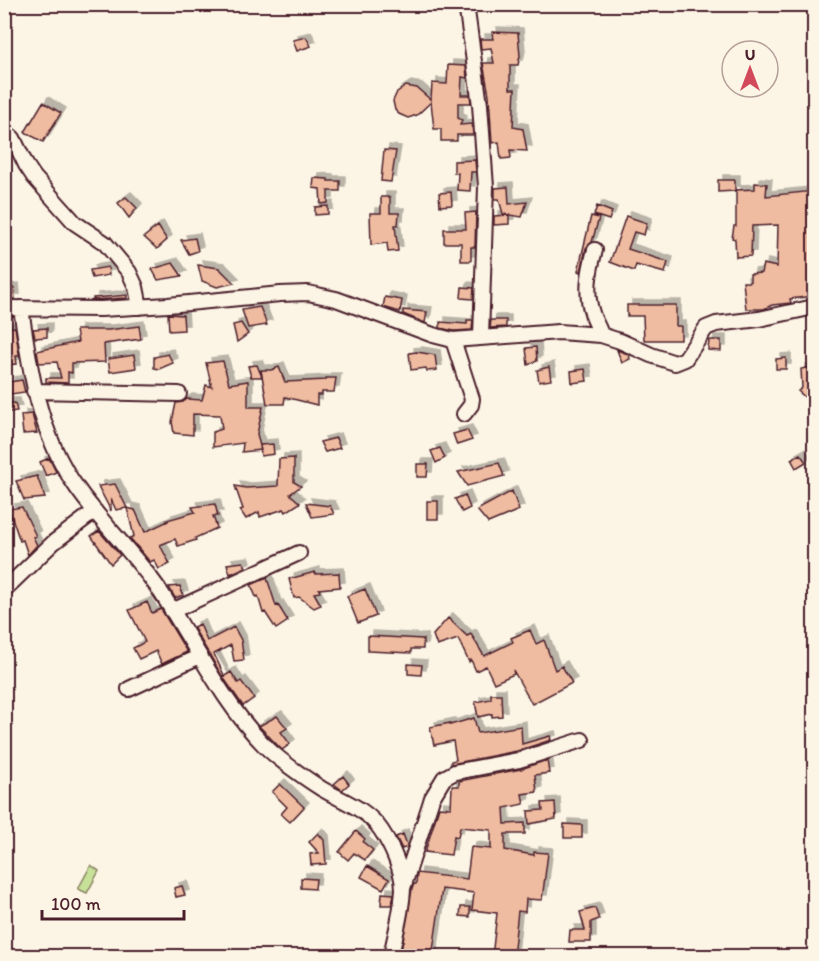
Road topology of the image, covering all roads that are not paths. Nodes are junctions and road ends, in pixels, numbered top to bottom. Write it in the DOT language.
graph roads {
  1 [pos="466,4"];
  2 [pos="4,131"];
  3 [pos="595,250"];
  4 [pos="140,307"];
  5 [pos="814,307"];
  6 [pos="4,308"];
  7 [pos="21,308"];
  8 [pos="602,335"];
  9 [pos="481,337"];
  10 [pos="453,340"];
  11 [pos="34,391"];
  12 [pos="179,394"];
  13 [pos="464,414"];
  14 [pos="94,511"];
  15 [pos="299,553"];
  16 [pos="4,590"];
  17 [pos="172,610"];
  18 [pos="200,656"];
  19 [pos="129,689"];
  20 [pos="582,740"];
  21 [pos="403,888"];
  22 [pos="391,957"];
  1 -- 9 [label="street"];
  2 -- 4 [label="street"];
  3 -- 8 [label="street"];
  4 -- 7 [label="street"];
  4 -- 10 [label="street"];
  5 -- 8 [label="street"];
  6 -- 7 [label="street"];
  7 -- 11 [label="street"];
  8 -- 9 [label="street"];
  9 -- 10 [label="street"];
  10 -- 13 [label="street"];
  11 -- 12 [label="street"];
  11 -- 14 [label="street"];
  14 -- 16 [label="street"];
  14 -- 17 [label="street"];
  15 -- 17 [label="street"];
  17 -- 18 [label="street"];
  18 -- 19 [label="street"];
  18 -- 21 [label="street"];
  20 -- 21 [label="street"];
  21 -- 22 [label="street"];
}
